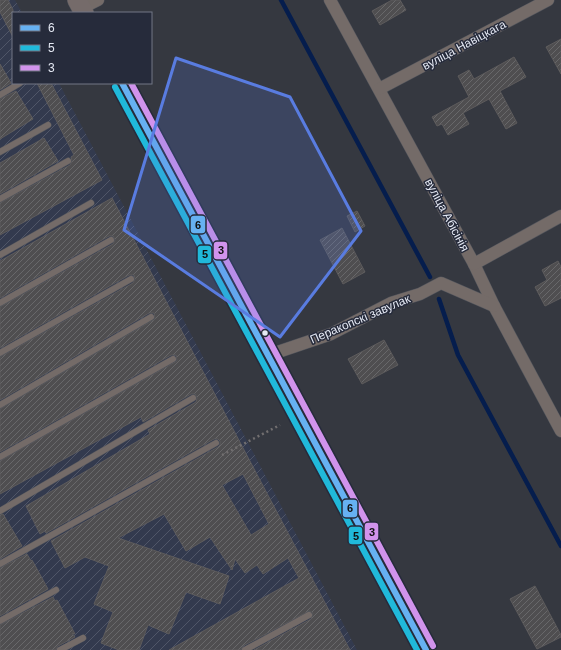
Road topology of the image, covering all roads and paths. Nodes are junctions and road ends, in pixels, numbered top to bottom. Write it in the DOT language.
graph roads {
  1 [pos="330,0"];
  2 [pos="548,0"];
  3 [pos="18,84"];
  4 [pos="123,84"];
  5 [pos="379,89"];
  6 [pos="0,95"];
  7 [pos="48,125"];
  8 [pos="0,152"];
  9 [pos="68,161"];
  10 [pos="0,199"];
  11 [pos="91,203"];
  12 [pos="561,216"];
  13 [pos="111,240"];
  14 [pos="0,255"];
  15 [pos="474,264"];
  16 [pos="131,279"];
  17 [pos="0,303"];
  18 [pos="494,306"];
  19 [pos="152,317"];
  20 [pos="0,353"];
  21 [pos="269,355"];
  22 [pos="173,359"];
  23 [pos="193,398"];
  24 [pos="0,405"];
  25 [pos="280,425"];
  26 [pos="561,431"];
  27 [pos="216,443"];
  28 [pos="222,455"];
  29 [pos="0,457"];
  30 [pos="0,511"];
  31 [pos="0,564"];
  32 [pos="56,590"];
  33 [pos="309,614"];
  34 [pos="0,621"];
  35 [pos="83,638"];
  36 [pos="60,650"];
  37 [pos="245,650"];
  38 [pos="426,650"];
  1 -- 5 [label="street, вуліца Абісінія"];
  2 -- 5 [label="street, вуліца Навіцкага"];
  3 -- 6 [label="lane"];
  4 -- 21 [label="main road"];
  5 -- 15 [label="street, вуліца Абісінія"];
  7 -- 8 [label="lane"];
  9 -- 10 [label="lane"];
  11 -- 14 [label="lane"];
  12 -- 15 [label="street"];
  13 -- 17 [label="lane"];
  15 -- 18 [label="street, вуліца Абісінія"];
  16 -- 20 [label="lane"];
  18 -- 21 [label="street, Перакопскі завулак"];
  18 -- 26 [label="street, вуліца Абісінія"];
  19 -- 24 [label="lane"];
  21 -- 38 [label="main road"];
  22 -- 29 [label="lane"];
  23 -- 30 [label="lane"];
  25 -- 28 [label="path"];
  27 -- 31 [label="lane"];
  32 -- 34 [label="lane"];
  33 -- 37 [label="lane"];
  35 -- 36 [label="lane"];
}
